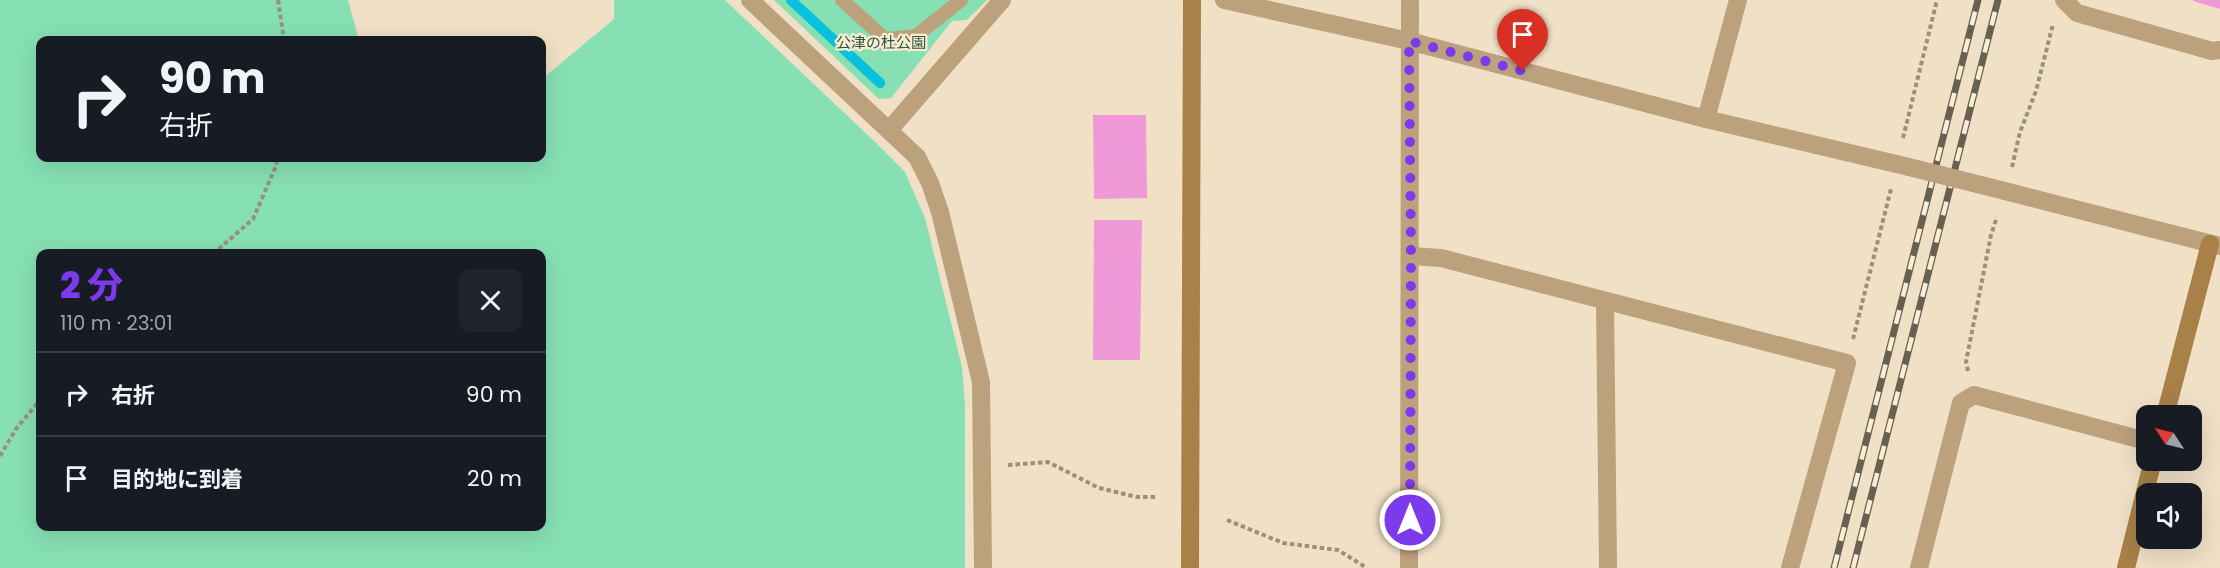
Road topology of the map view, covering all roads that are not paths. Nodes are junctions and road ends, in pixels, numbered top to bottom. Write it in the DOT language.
graph roads {
  1 [pos="750,0"];
  2 [pos="842,0"];
  3 [pos="961,0"];
  4 [pos="1002,0"];
  5 [pos="1192,0"];
  6 [pos="1224,0"];
  7 [pos="1410,0"];
  8 [pos="1738,0"];
  9 [pos="2064,0"];
  10 [pos="1409,41"];
  11 [pos="2220,50"];
  12 [pos="1706,119"];
  13 [pos="890,129"];
  14 [pos="2215,245"];
  15 [pos="1411,256"];
  16 [pos="1605,302"];
  17 [pos="2167,405"];
  18 [pos="2136,438"];
  19 [pos="2150,471"];
  20 [pos="983,568"];
  21 [pos="1190,568"];
  22 [pos="1409,568"];
  23 [pos="1608,568"];
  24 [pos="1790,568"];
  25 [pos="1919,568"];
  26 [pos="2126,568"];
  1 -- 13 [label="street"];
  2 -- 3 [label="lane"];
  4 -- 13 [label="street"];
  5 -- 21 [label="street"];
  6 -- 10 [label="street"];
  7 -- 10 [label="street"];
  8 -- 12 [label="street"];
  9 -- 11 [label="street"];
  10 -- 12 [label="street"];
  10 -- 15 [label="street"];
  12 -- 14 [label="street, bridge"];
  13 -- 20 [label="street"];
  14 -- 17 [label="street"];
  15 -- 16 [label="street"];
  15 -- 22 [label="street"];
  16 -- 23 [label="street"];
  16 -- 24 [label="street"];
  18 -- 25 [label="street"];
  19 -- 26 [label="street"];
}
